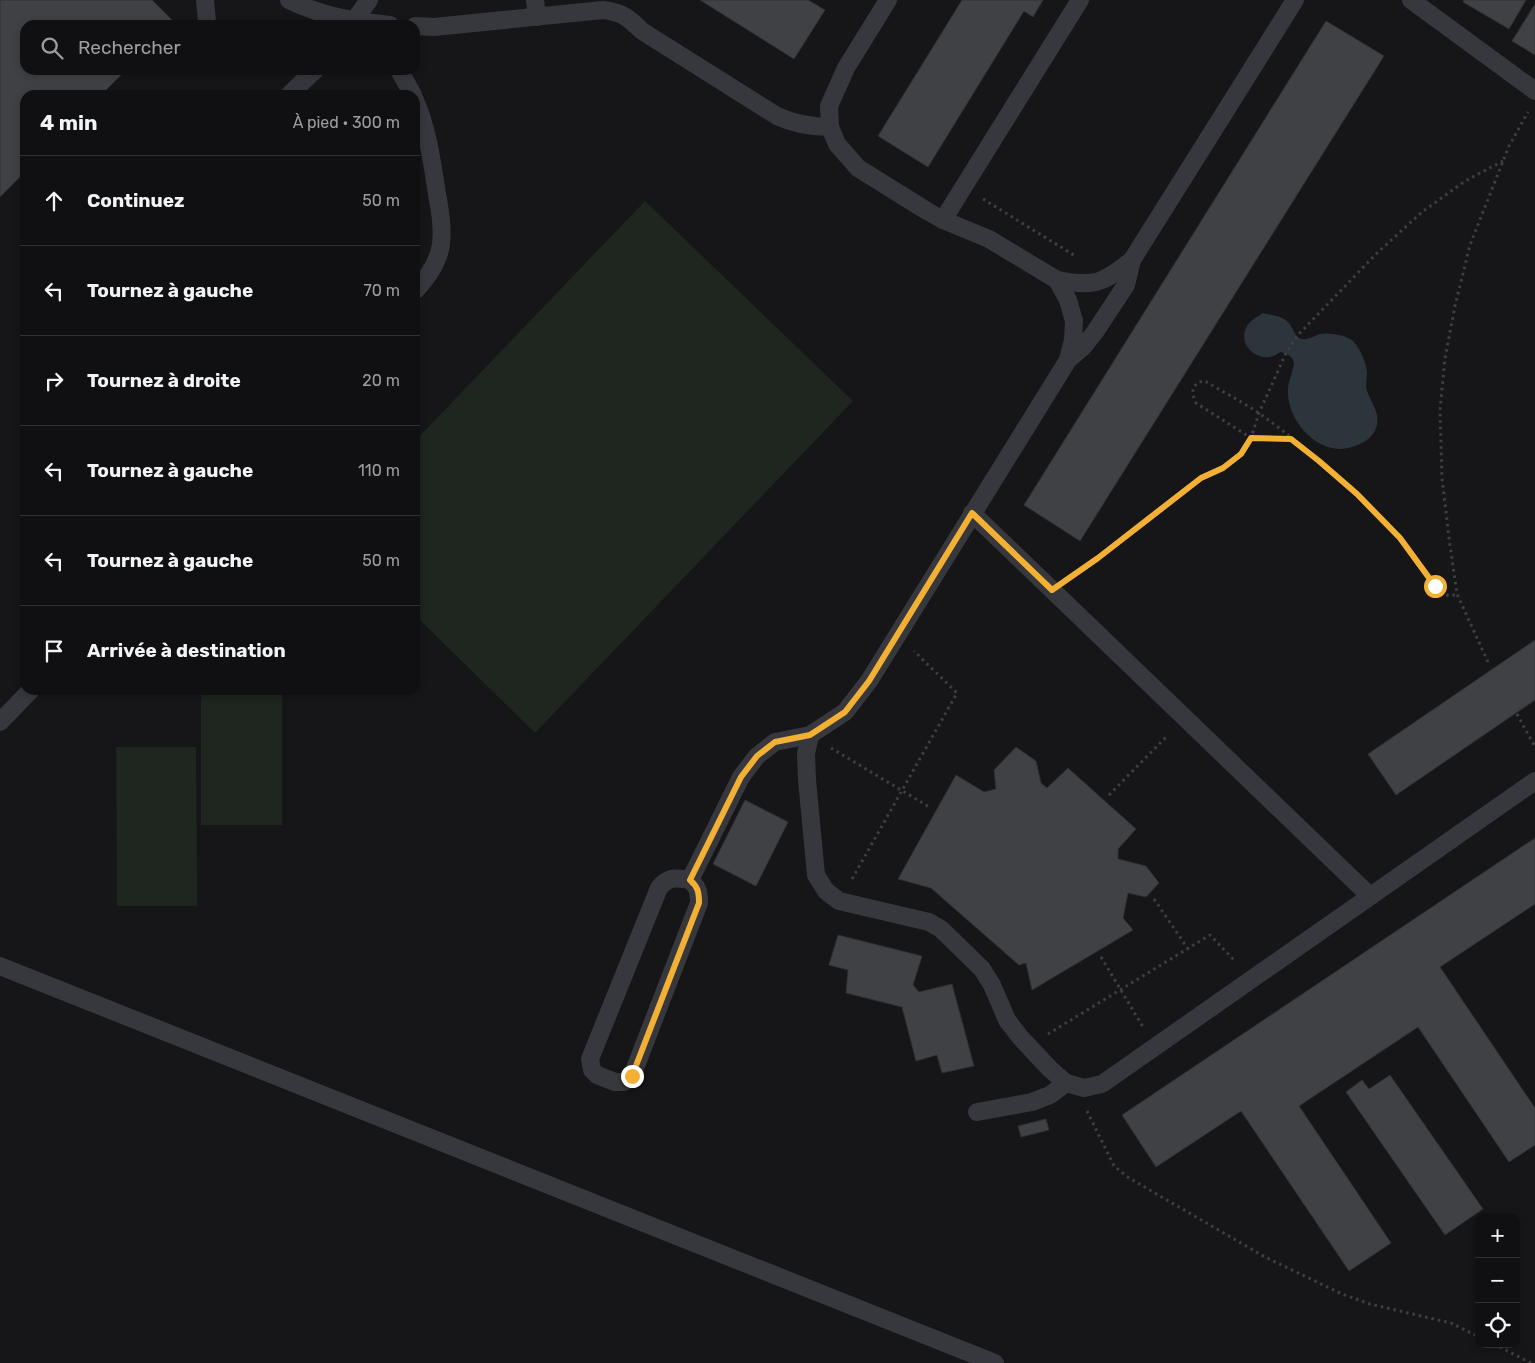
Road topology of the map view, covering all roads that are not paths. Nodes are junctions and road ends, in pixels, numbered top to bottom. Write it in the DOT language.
graph roads {
  1 [pos="205,0"];
  2 [pos="289,0"];
  3 [pos="369,0"];
  4 [pos="888,0"];
  5 [pos="1080,0"];
  6 [pos="1295,0"];
  7 [pos="1411,0"];
  8 [pos="536,8"];
  9 [pos="207,20"];
  10 [pos="340,20"];
  11 [pos="356,20"];
  12 [pos="420,26"];
  13 [pos="310,75"];
  14 [pos="402,75"];
  15 [pos="294,90"];
  16 [pos="410,90"];
  17 [pos="1535,91"];
  18 [pos="420,111"];
  19 [pos="830,127"];
  20 [pos="943,220"];
  21 [pos="1132,260"];
  22 [pos="1057,280"];
  23 [pos="420,286"];
  24 [pos="1068,360"];
  25 [pos="972,513"];
  26 [pos="26,695"];
  27 [pos="0,722"];
  28 [pos="810,735"];
  29 [pos="1535,781"];
  30 [pos="690,880"];
  31 [pos="1370,896"];
  32 [pos="0,966"];
  33 [pos="1066,1083"];
  34 [pos="977,1112"];
  35 [pos="995,1363"];
  1 -- 9 [label="lane"];
  2 -- 10 [label="lane"];
  3 -- 11 [label="lane"];
  4 -- 19 [label="lane"];
  5 -- 20 [label="lane"];
  6 -- 21 [label="lane"];
  7 -- 17 [label="lane"];
  8 -- 12 [label="lane"];
  8 -- 19 [label="lane"];
  13 -- 15 [label="lane"];
  14 -- 16 [label="lane"];
  18 -- 23 [label="lane"];
  19 -- 20 [label="lane"];
  20 -- 22 [label="lane"];
  21 -- 22 [label="lane"];
  21 -- 24 [label="lane"];
  22 -- 24 [label="lane"];
  24 -- 25 [label="lane"];
  25 -- 28 [label="lane"];
  25 -- 31 [label="lane"];
  26 -- 27 [label="lane"];
  28 -- 30 [label="lane"];
  28 -- 33 [label="lane"];
  29 -- 31 [label="lane"];
  30 -- 30 [label="lane"];
  31 -- 33 [label="lane"];
  32 -- 35 [label="lane"];
  33 -- 34 [label="lane"];
}
